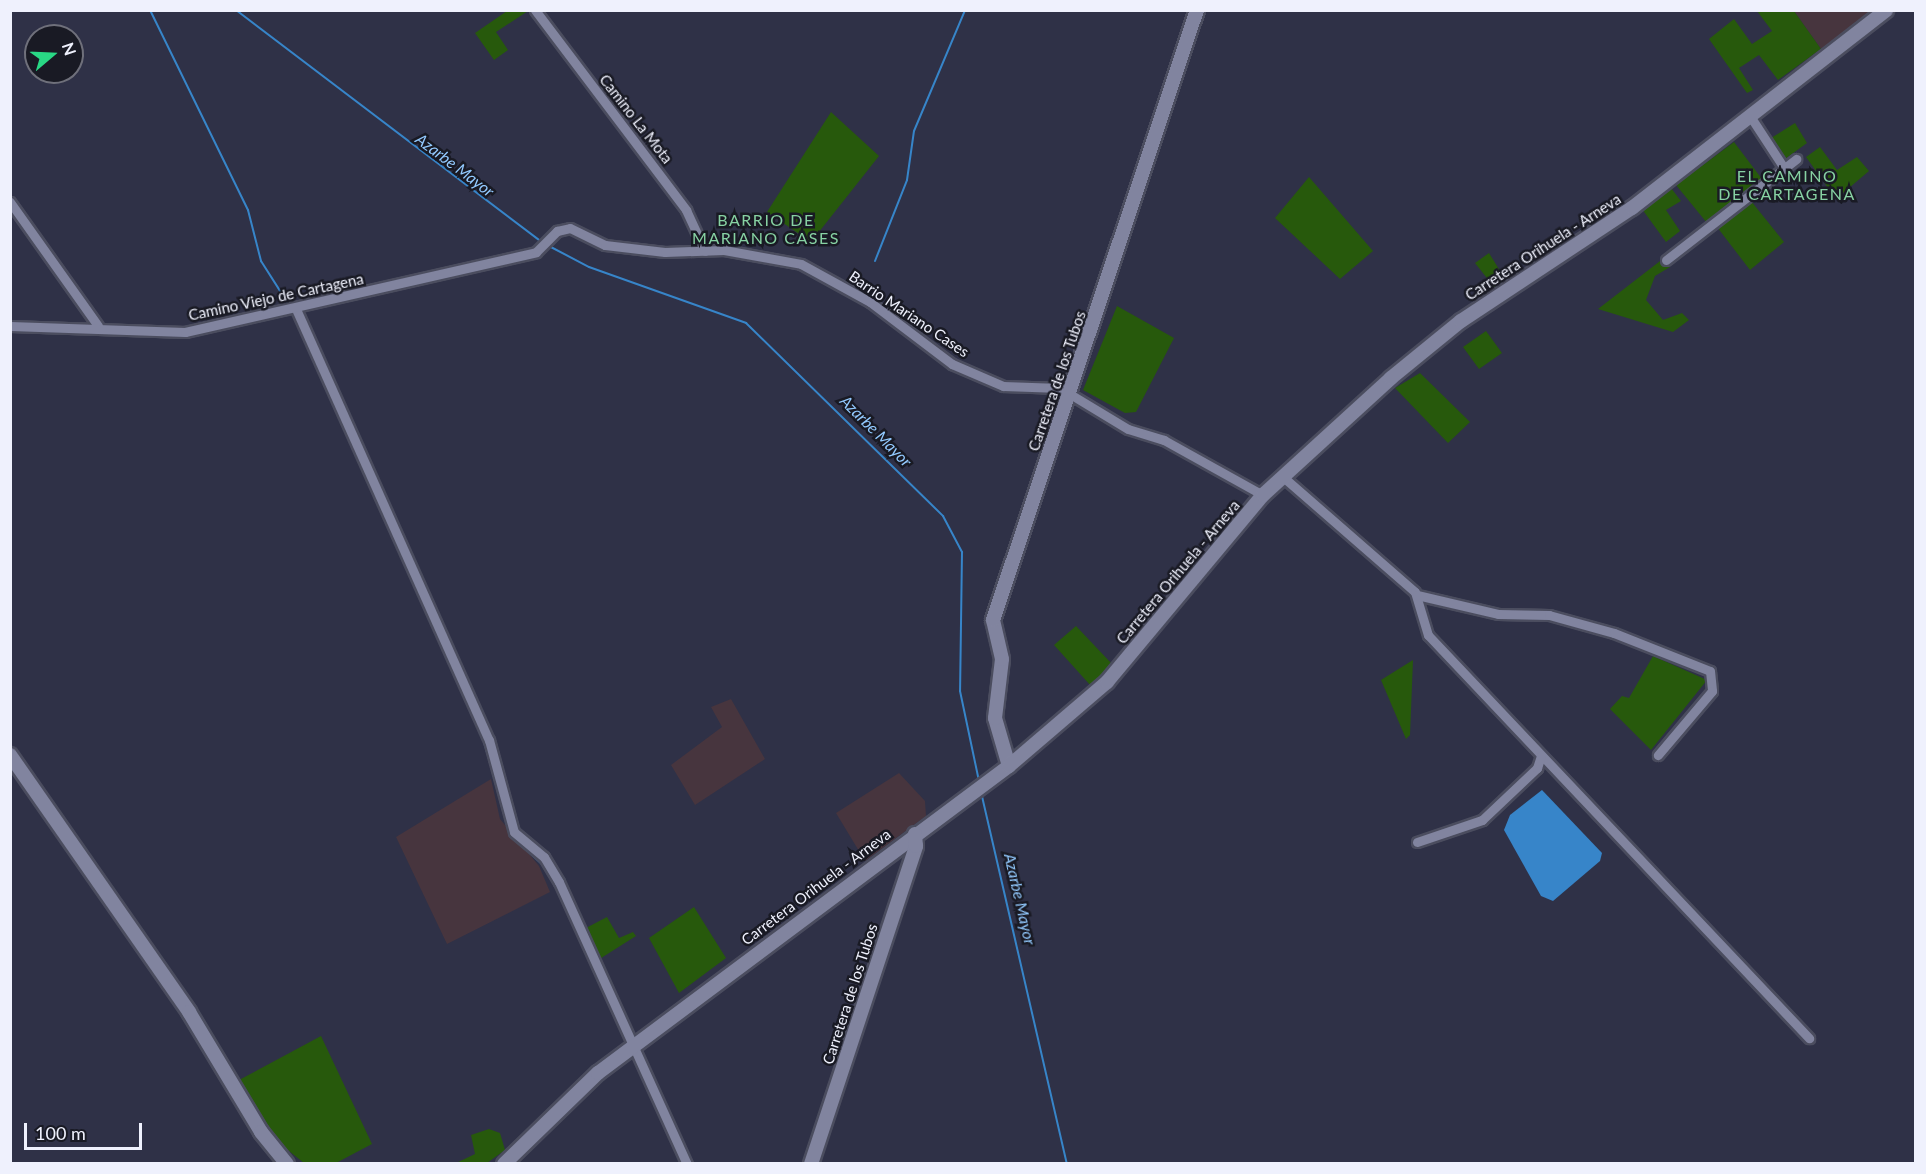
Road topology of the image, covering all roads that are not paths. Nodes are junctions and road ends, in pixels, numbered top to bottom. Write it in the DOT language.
graph roads {
  1 [pos="535,10"];
  2 [pos="1197,10"];
  3 [pos="1886,10"];
  4 [pos="1750,116"];
  5 [pos="1796,159"];
  6 [pos="1784,168"];
  7 [pos="10,202"];
  8 [pos="544,250"];
  9 [pos="705,250"];
  10 [pos="1666,260"];
  11 [pos="296,309"];
  12 [pos="10,326"];
  13 [pos="98,326"];
  14 [pos="1071,393"];
  15 [pos="1282,476"];
  16 [pos="1263,495"];
  17 [pos="1417,595"];
  18 [pos="10,755"];
  19 [pos="1658,755"];
  20 [pos="1541,756"];
  21 [pos="1009,765"];
  22 [pos="915,834"];
  23 [pos="1417,843"];
  24 [pos="1809,1038"];
  25 [pos="631,1047"];
  26 [pos="288,1164"];
  27 [pos="504,1164"];
  28 [pos="687,1164"];
  29 [pos="811,1164"];
  1 -- 9 [label="street, Camino La Mota"];
  2 -- 14 [label="main road, Carretera de los Tubos"];
  3 -- 4 [label="main road, Carretera Orihuela - Arneva"];
  4 -- 6 [label="street"];
  4 -- 15 [label="main road, Carretera Orihuela - Arneva"];
  5 -- 6 [label="street"];
  6 -- 10 [label="street"];
  7 -- 13 [label="street"];
  8 -- 9 [label="street, Barrio Mariano Cases"];
  8 -- 11 [label="street, Camino Viejo de Cartagena"];
  9 -- 14 [label="street, Barrio Mariano Cases"];
  11 -- 13 [label="street, Camino Viejo de Cartagena"];
  11 -- 25 [label="street"];
  12 -- 13 [label="street, Camino Viejo de Cartagena"];
  14 -- 16 [label="street"];
  14 -- 21 [label="main road, Carretera de los Tubos"];
  15 -- 16 [label="main road, Carretera Orihuela - Arneva"];
  15 -- 17 [label="street"];
  16 -- 21 [label="main road, Carretera Orihuela - Arneva"];
  17 -- 19 [label="street"];
  17 -- 20 [label="street"];
  18 -- 26 [label="main road"];
  20 -- 23 [label="street"];
  20 -- 24 [label="street"];
  21 -- 22 [label="main road, Carretera Orihuela - Arneva"];
  22 -- 25 [label="main road, Carretera Orihuela - Arneva"];
  22 -- 29 [label="main road, Carretera de los Tubos"];
  25 -- 27 [label="main road, Carretera Orihuela - Arneva"];
  25 -- 28 [label="street"];
}
